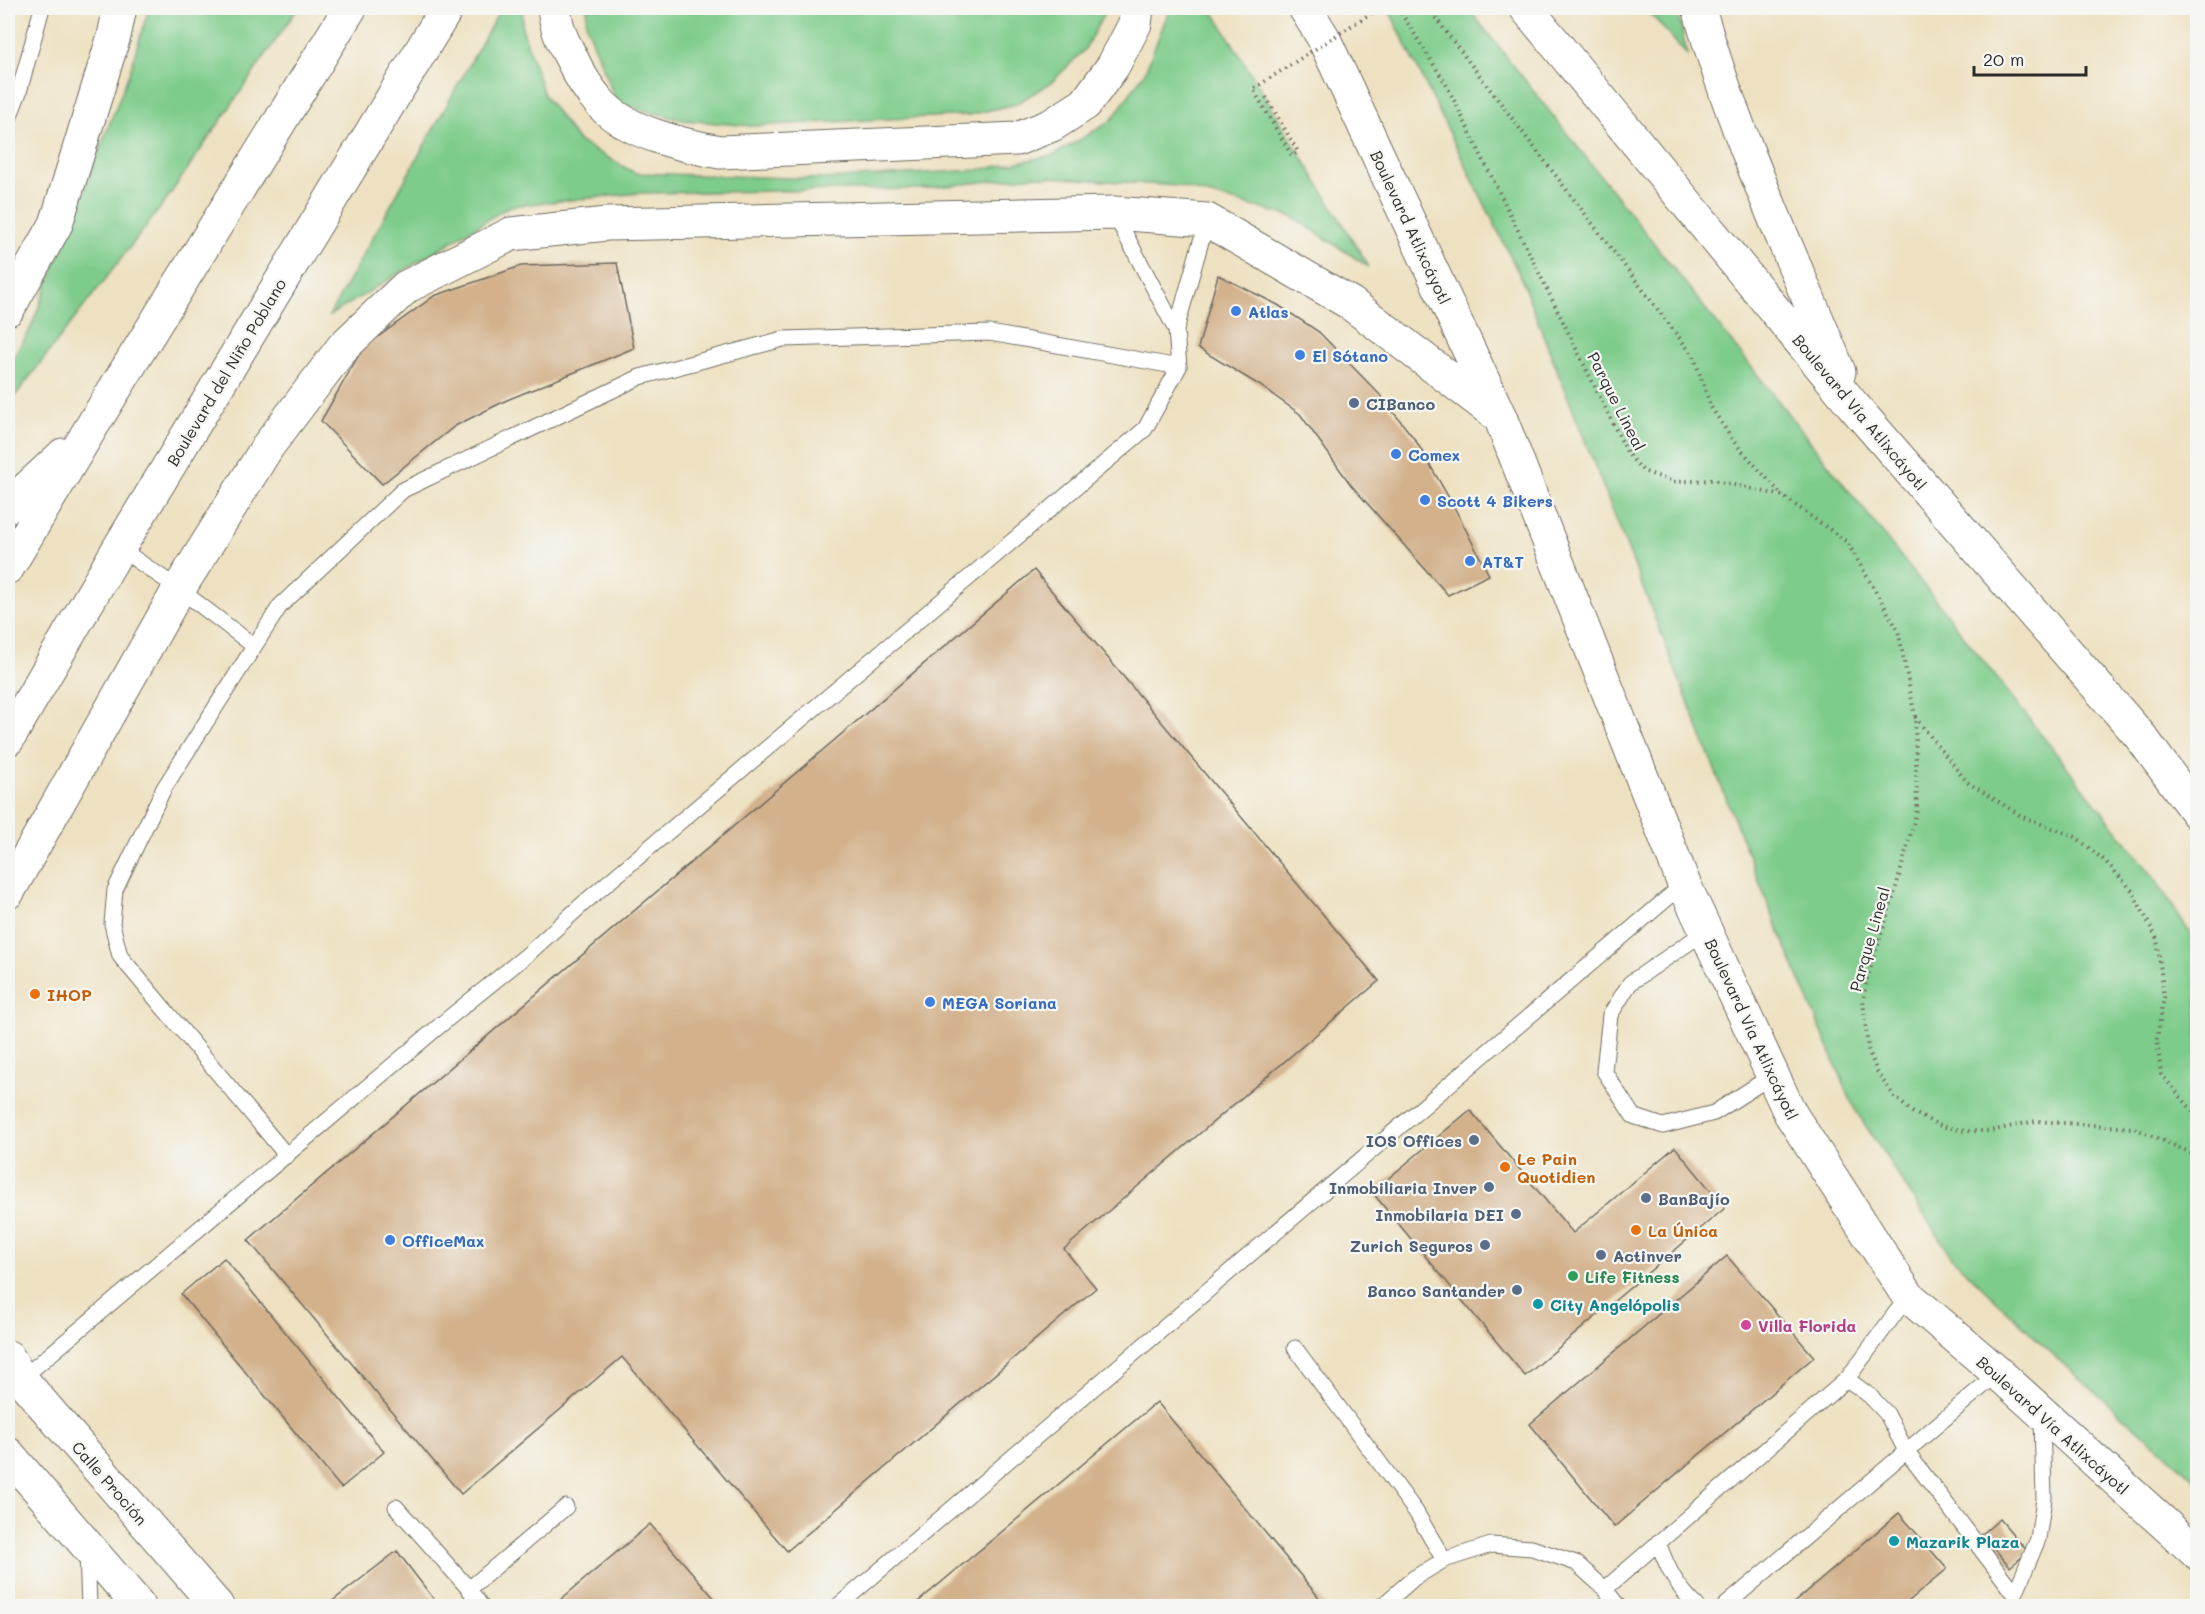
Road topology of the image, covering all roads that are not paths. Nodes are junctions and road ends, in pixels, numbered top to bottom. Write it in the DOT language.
graph roads {
  1 [pos="42,8"];
  2 [pos="120,8"];
  3 [pos="350,8"];
  4 [pos="447,8"];
  5 [pos="554,8"];
  6 [pos="1137,8"];
  7 [pos="1305,8"];
  8 [pos="1526,8"];
  9 [pos="1699,8"];
  10 [pos="8,121"];
  11 [pos="1114,213"];
  12 [pos="1207,220"];
  13 [pos="8,309"];
  14 [pos="1176,330"];
  15 [pos="1179,367"];
  16 [pos="1852,404"];
  17 [pos="1500,417"];
  18 [pos="89,431"];
  19 [pos="8,506"];
  20 [pos="119,548"];
  21 [pos="8,567"];
  22 [pos="178,589"];
  23 [pos="254,646"];
  24 [pos="8,739"];
  25 [pos="2198,814"];
  26 [pos="1684,884"];
  27 [pos="8,892"];
  28 [pos="1706,931"];
  29 [pos="1773,1075"];
  30 [pos="287,1155"];
  31 [pos="1908,1296"];
  32 [pos="1295,1348"];
  33 [pos="14,1368"];
  34 [pos="1998,1373"];
  35 [pos="1847,1379"];
  36 [pos="2042,1414"];
  37 [pos="1906,1450"];
  38 [pos="8,1454"];
  39 [pos="396,1507"];
  40 [pos="566,1508"];
  41 [pos="1658,1542"];
  42 [pos="87,1546"];
  43 [pos="2198,1554"];
  44 [pos="1444,1560"];
  45 [pos="469,1589"];
  46 [pos="1605,1589"];
  47 [pos="89,1606"];
  48 [pos="139,1606"];
  49 [pos="217,1606"];
  50 [pos="481,1606"];
  51 [pos="838,1606"];
  52 [pos="1382,1606"];
  53 [pos="1618,1606"];
  54 [pos="1697,1606"];
  55 [pos="1725,1606"];
  1 -- 10 [label="lane"];
  2 -- 13 [label="main road"];
  3 -- 18 [label="main road"];
  4 -- 20 [label="main road, Boulevard del Niño Poblano"];
  5 -- 6 [label="main road"];
  7 -- 17 [label="main road, Boulevard Atlixcáyotl"];
  8 -- 16 [label="main road, Boulevard Vía Atlixcáyotl"];
  9 -- 16 [label="main road"];
  11 -- 12 [label="main road"];
  11 -- 14 [label="lane"];
  11 -- 22 [label="main road"];
  12 -- 14 [label="lane"];
  12 -- 17 [label="main road"];
  14 -- 15 [label="lane"];
  15 -- 23 [label="lane"];
  15 -- 30 [label="lane"];
  16 -- 25 [label="main road, Boulevard Vía Atlixcáyotl"];
  17 -- 26 [label="main road, Boulevard Vía Atlixcáyotl"];
  18 -- 19 [label="main road"];
  18 -- 21 [label="main road"];
  20 -- 22 [label="lane"];
  20 -- 24 [label="main road, Boulevard del Niño Poblano"];
  22 -- 23 [label="lane"];
  22 -- 27 [label="main road"];
  23 -- 30 [label="lane"];
  26 -- 28 [label="main road, Boulevard Vía Atlixcáyotl"];
  26 -- 51 [label="lane"];
  28 -- 29 [label="main road, Boulevard Vía Atlixcáyotl"];
  28 -- 29 [label="lane"];
  29 -- 31 [label="main road, Boulevard Vía Atlixcáyotl"];
  30 -- 33 [label="lane"];
  31 -- 34 [label="main road, Boulevard Vía Atlixcáyotl"];
  31 -- 35 [label="lane"];
  32 -- 44 [label="lane"];
  33 -- 49 [label="main road, Calle Proción"];
  34 -- 36 [label="main road, Boulevard Vía Atlixcáyotl"];
  34 -- 37 [label="lane"];
  35 -- 37 [label="lane"];
  35 -- 41 [label="lane"];
  36 -- 37 [label="lane"];
  36 -- 43 [label="main road, Boulevard Vía Atlixcáyotl"];
  37 -- 55 [label="lane"];
  38 -- 42 [label="main road"];
  39 -- 45 [label="lane"];
  40 -- 45 [label="lane"];
  41 -- 46 [label="lane"];
  41 -- 54 [label="lane"];
  42 -- 47 [label="lane"];
  42 -- 48 [label="main road"];
  44 -- 46 [label="lane"];
  44 -- 52 [label="lane"];
  45 -- 50 [label="lane"];
  46 -- 53 [label="lane"];
}
